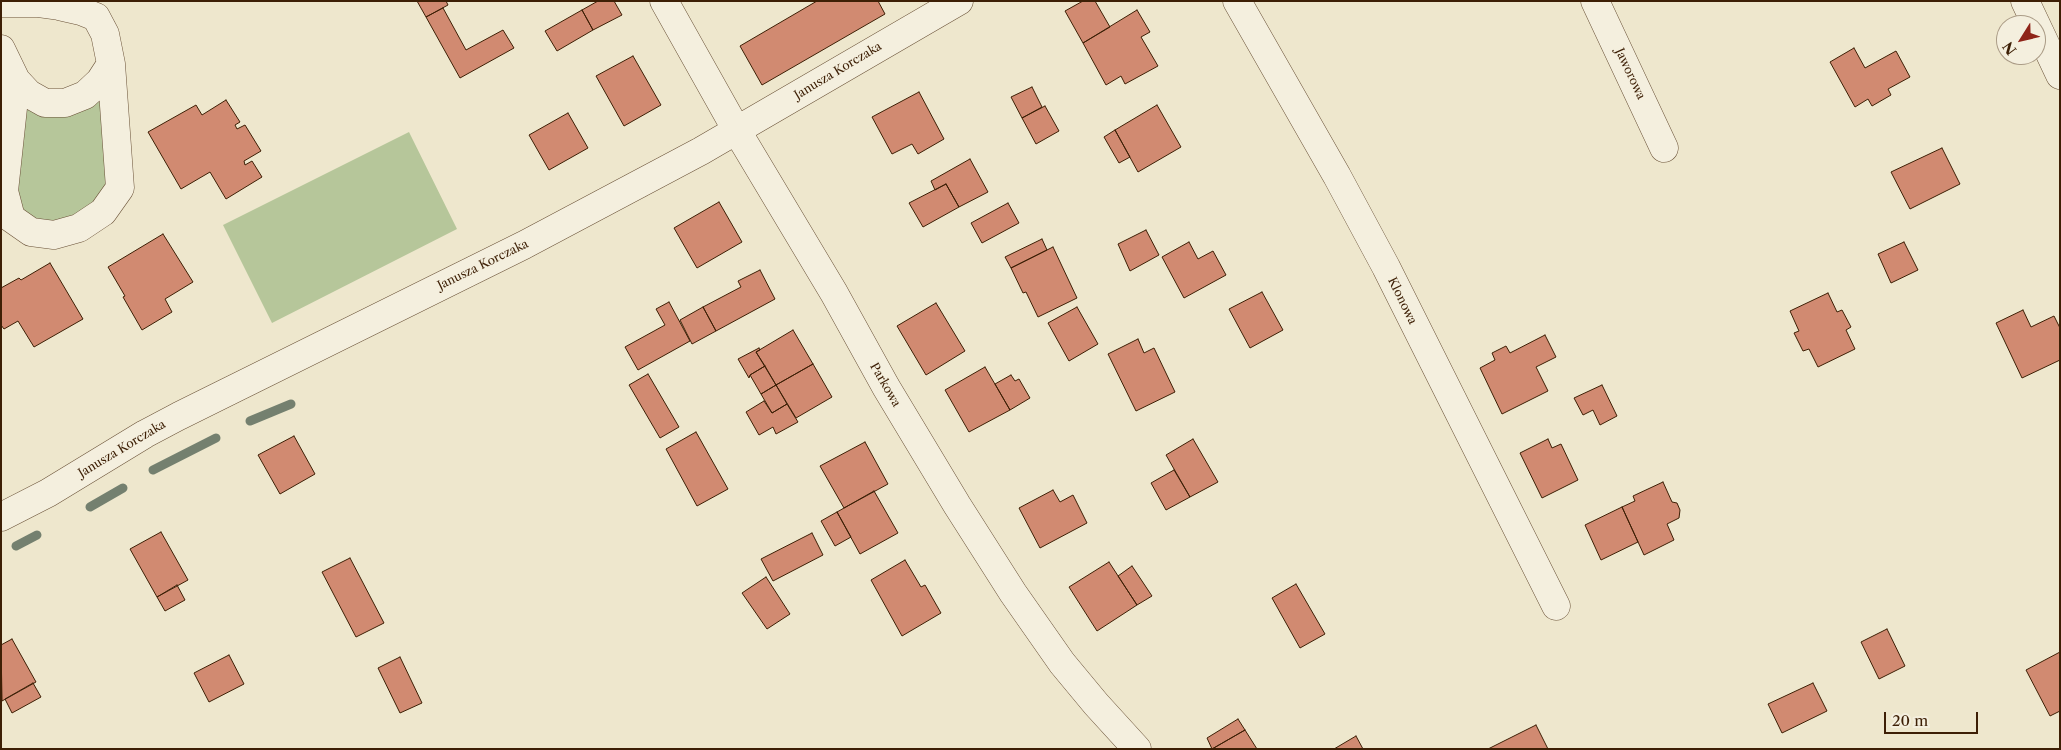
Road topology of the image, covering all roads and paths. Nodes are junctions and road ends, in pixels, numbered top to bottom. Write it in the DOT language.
graph roads {
  1 [pos="664,1"];
  2 [pos="959,1"];
  3 [pos="1237,1"];
  4 [pos="1595,1"];
  5 [pos="2025,1"];
  6 [pos="1,3"];
  7 [pos="1,49"];
  8 [pos="111,64"];
  9 [pos="2060,75"];
  10 [pos="16,80"];
  11 [pos="737,131"];
  12 [pos="1664,148"];
  13 [pos="1,517"];
  14 [pos="1556,606"];
  15 [pos="1137,749"];
  1 -- 11 [label="street, Parkowa"];
  2 -- 11 [label="street, Janusza Korczaka"];
  3 -- 14 [label="street, Klonowa"];
  4 -- 12 [label="street, Jaworowa"];
  5 -- 9 [label="street"];
  6 -- 8 [label="street"];
  7 -- 10 [label="street"];
  8 -- 10 [label="street"];
  8 -- 10 [label="street"];
  11 -- 13 [label="street, Janusza Korczaka"];
  11 -- 15 [label="street, Parkowa"];
}
